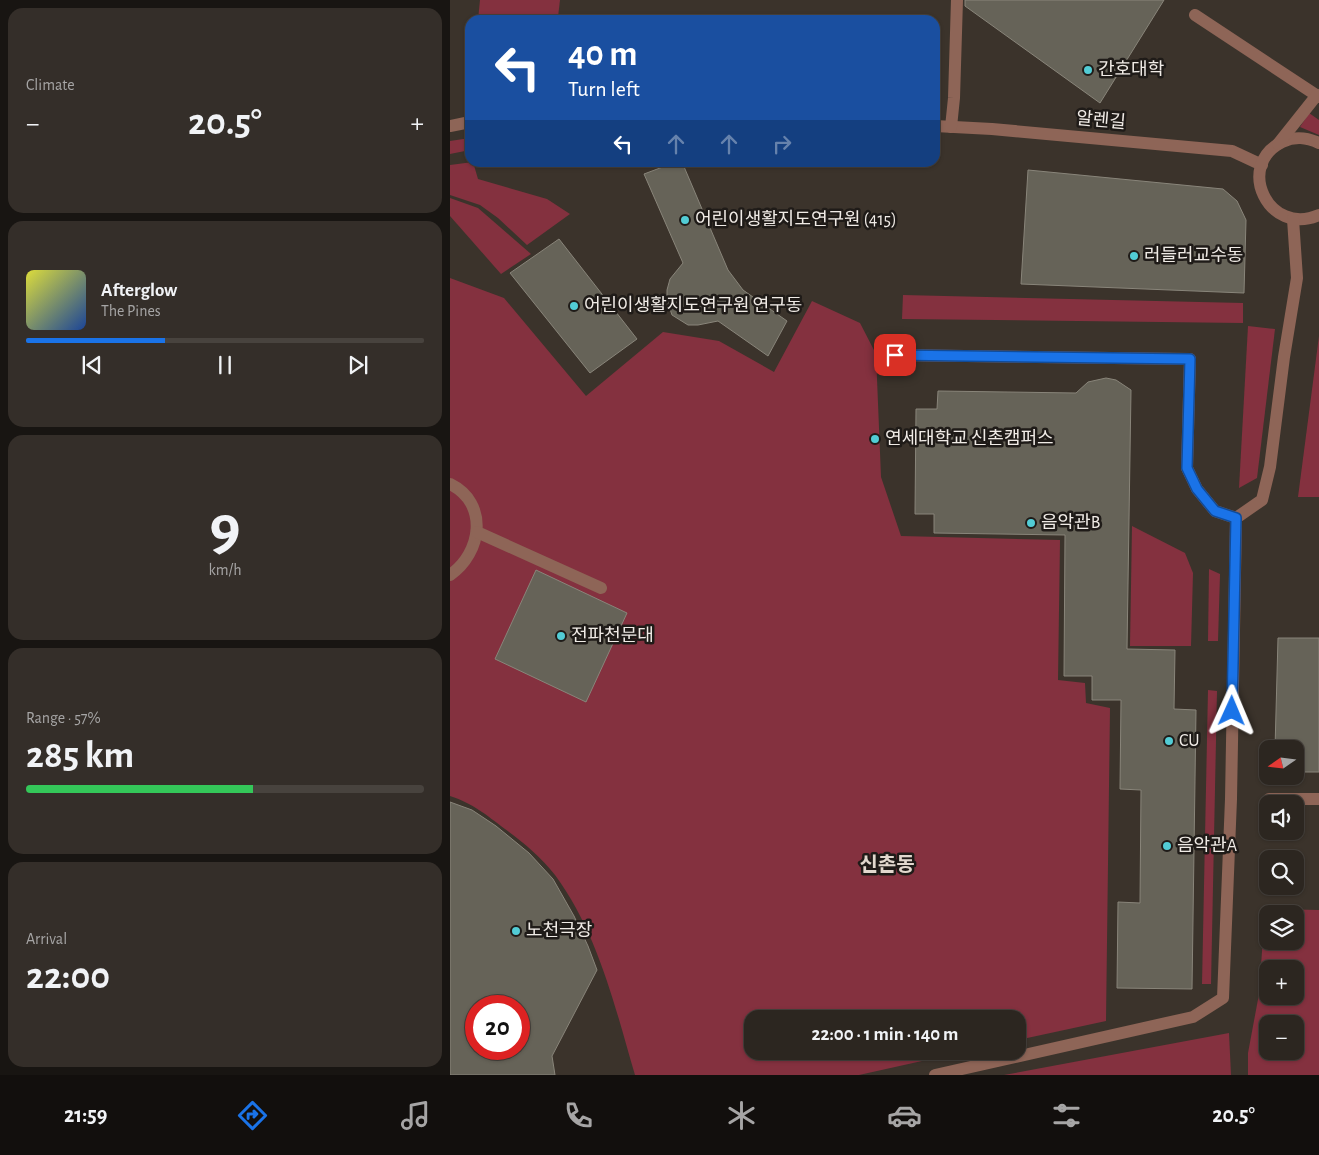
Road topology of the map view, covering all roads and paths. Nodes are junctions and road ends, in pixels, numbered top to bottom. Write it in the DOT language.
graph roads {
  1 [pos="957,0"];
  2 [pos="1195,16"];
  3 [pos="1318,96"];
  4 [pos="465,123"];
  5 [pos="450,126"];
  6 [pos="940,126"];
  7 [pos="951,127"];
  8 [pos="1319,143"];
  9 [pos="1278,145"];
  10 [pos="1262,165"];
  11 [pos="1319,215"];
  12 [pos="1293,219"];
  13 [pos="895,355"];
  14 [pos="450,484"];
  15 [pos="1236,518"];
  16 [pos="477,532"];
  17 [pos="450,575"];
  18 [pos="601,588"];
  19 [pos="1304,799"];
  20 [pos="1319,799"];
  21 [pos="936,1075"];
  1 -- 7 [label="street"];
  2 -- 3 [label="street"];
  3 -- 9 [label="street"];
  4 -- 5 [label="street"];
  6 -- 7 [label="street, 알렌길"];
  7 -- 10 [label="street, 알렌길"];
  8 -- 9 [label="street"];
  9 -- 10 [label="street"];
  10 -- 12 [label="street"];
  11 -- 12 [label="street"];
  12 -- 15 [label="street"];
  13 -- 15 [label="street"];
  14 -- 16 [label="street"];
  15 -- 21 [label="street"];
  16 -- 17 [label="street"];
  16 -- 18 [label="street"];
  19 -- 20 [label="street"];
}
